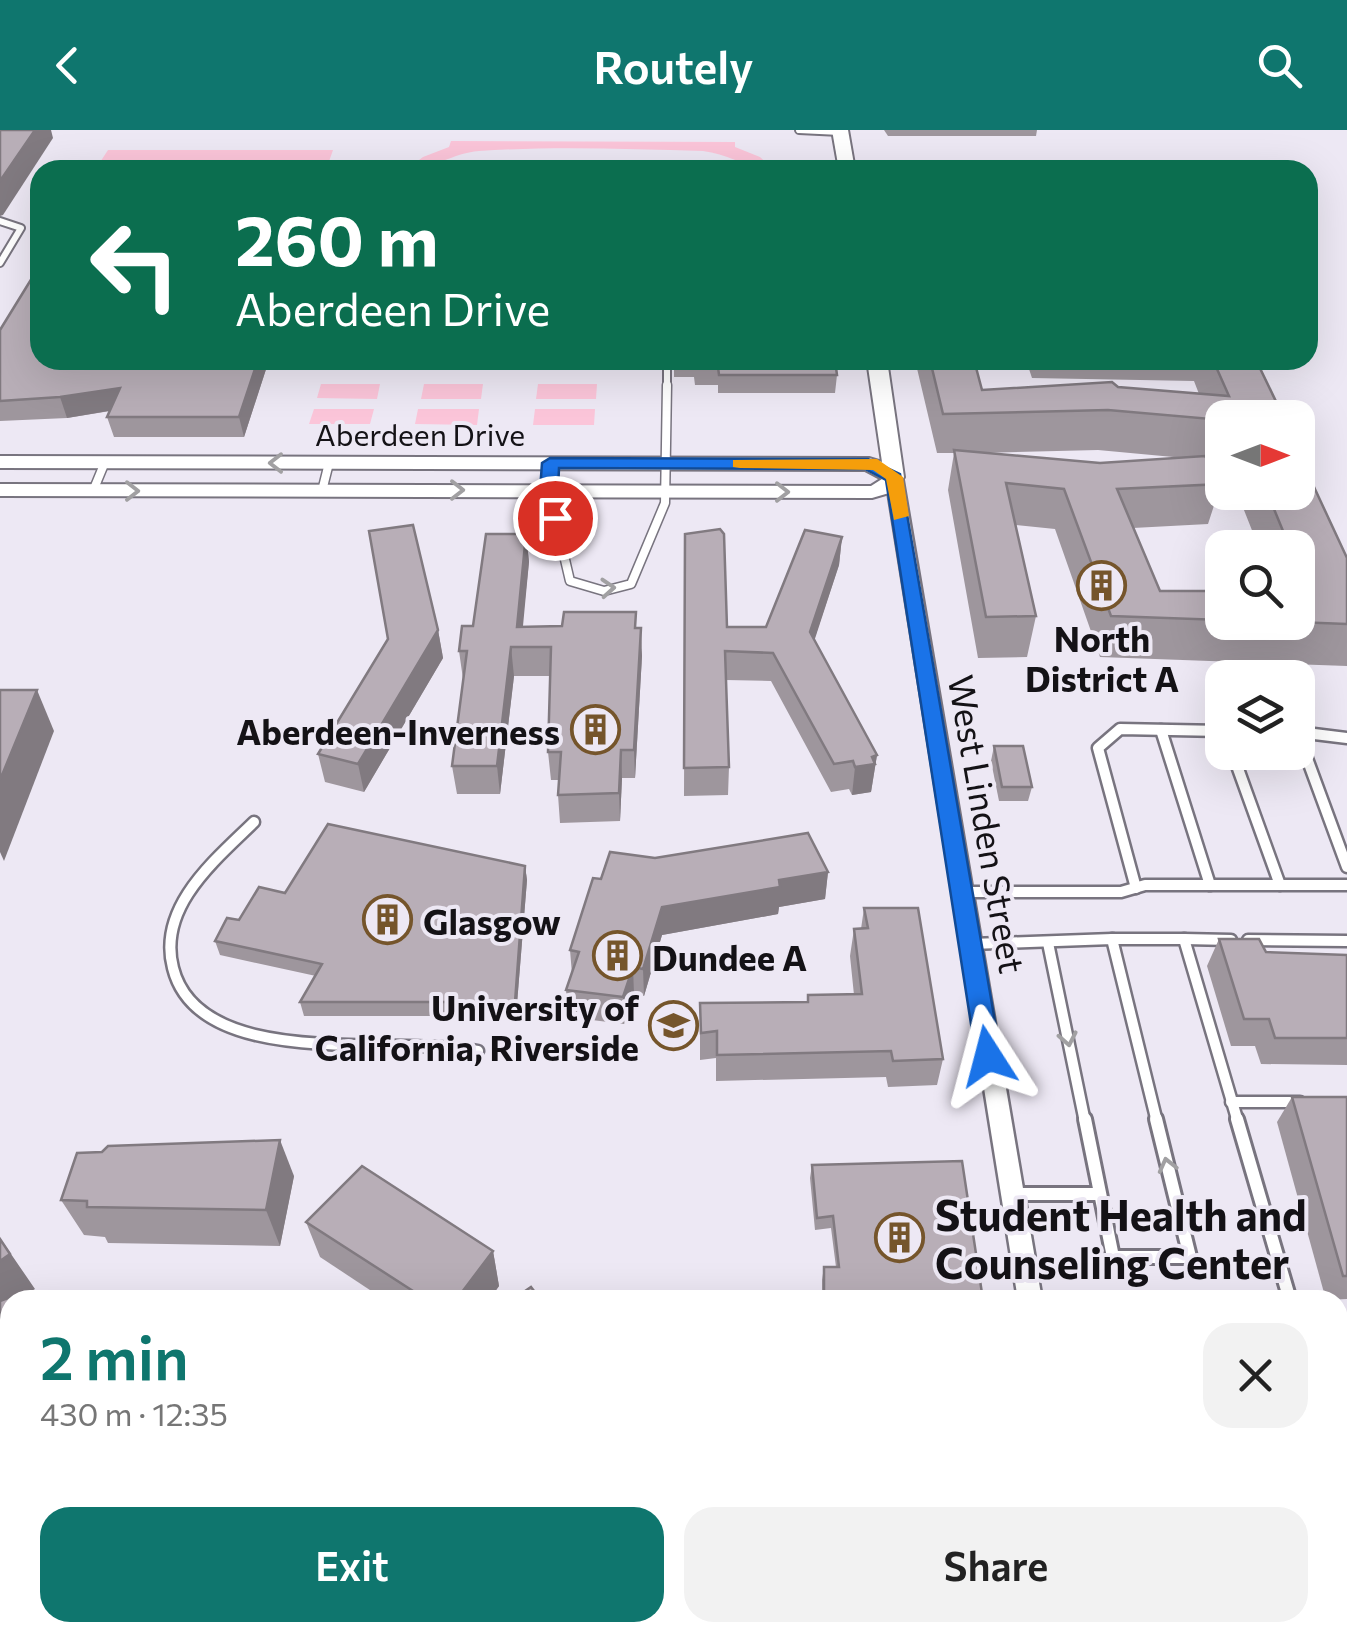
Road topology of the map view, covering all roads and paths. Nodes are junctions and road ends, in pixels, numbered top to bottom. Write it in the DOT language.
graph roads {
  1 [pos="798,130"];
  2 [pos="840,131"];
  3 [pos="845,160"];
  4 [pos="0,221"];
  5 [pos="0,263"];
  6 [pos="667,370"];
  7 [pos="878,370"];
  8 [pos="0,462"];
  9 [pos="106,462"];
  10 [pos="329,463"];
  11 [pos="550,463"];
  12 [pos="666,463"];
  13 [pos="894,477"];
  14 [pos="0,490"];
  15 [pos="93,491"];
  16 [pos="322,491"];
  17 [pos="549,491"];
  18 [pos="666,492"];
  19 [pos="1161,730"];
  20 [pos="1205,731"];
  21 [pos="1315,735"];
  22 [pos="1347,738"];
  23 [pos="1238,770"];
  24 [pos="1312,770"];
  25 [pos="254,822"];
  26 [pos="1347,867"];
  27 [pos="1280,885"];
  28 [pos="1347,885"];
  29 [pos="1210,886"];
  30 [pos="1136,888"];
  31 [pos="962,892"];
  32 [pos="1112,939"];
  33 [pos="1184,939"];
  34 [pos="1347,941"];
  35 [pos="1048,943"];
  36 [pos="970,944"];
  37 [pos="478,1050"];
  38 [pos="1231,1102"];
  39 [pos="1308,1102"];
  40 [pos="1012,1194"];
  41 [pos="1099,1194"];
  42 [pos="1028,1290"];
  43 [pos="1287,1290"];
  1 -- 2 [label="lane"];
  2 -- 3 [label="street"];
  4 -- 5 [label="lane"];
  6 -- 12 [label="lane"];
  7 -- 13 [label="street, West Linden Street"];
  8 -- 9 [label="street, Aberdeen Drive"];
  10 -- 9 [label="street, Aberdeen Drive, one-way"];
  9 -- 15 [label="lane"];
  10 -- 11 [label="street, Aberdeen Drive"];
  10 -- 16 [label="lane"];
  11 -- 12 [label="street, Aberdeen Drive"];
  11 -- 17 [label="lane"];
  12 -- 13 [label="street, Aberdeen Drive"];
  12 -- 18 [label="lane"];
  18 -- 13 [label="street, Aberdeen Drive, one-way"];
  13 -- 31 [label="street, West Linden Street"];
  14 -- 15 [label="street, Aberdeen Drive"];
  15 -- 16 [label="street, Aberdeen Drive, one-way"];
  16 -- 17 [label="street, Aberdeen Drive, one-way"];
  17 -- 18 [label="street, Aberdeen Drive"];
  17 -- 18 [label="lane, one-way"];
  19 -- 20 [label="lane"];
  19 -- 29 [label="lane"];
  19 -- 30 [label="lane"];
  21 -- 22 [label="lane"];
  23 -- 27 [label="lane"];
  24 -- 26 [label="lane"];
  25 -- 37 [label="lane"];
  27 -- 28 [label="lane"];
  27 -- 29 [label="lane"];
  29 -- 30 [label="lane"];
  30 -- 31 [label="lane"];
  31 -- 36 [label="street, West Linden Street"];
  32 -- 33 [label="lane"];
  32 -- 35 [label="lane"];
  41 -- 32 [label="lane, one-way"];
  33 -- 34 [label="lane"];
  33 -- 38 [label="lane"];
  35 -- 36 [label="lane"];
  35 -- 41 [label="lane, one-way"];
  36 -- 40 [label="street, West Linden Street"];
  38 -- 39 [label="lane"];
  38 -- 43 [label="lane"];
  40 -- 41 [label="lane"];
  40 -- 42 [label="street, West Linden Street"];
}
